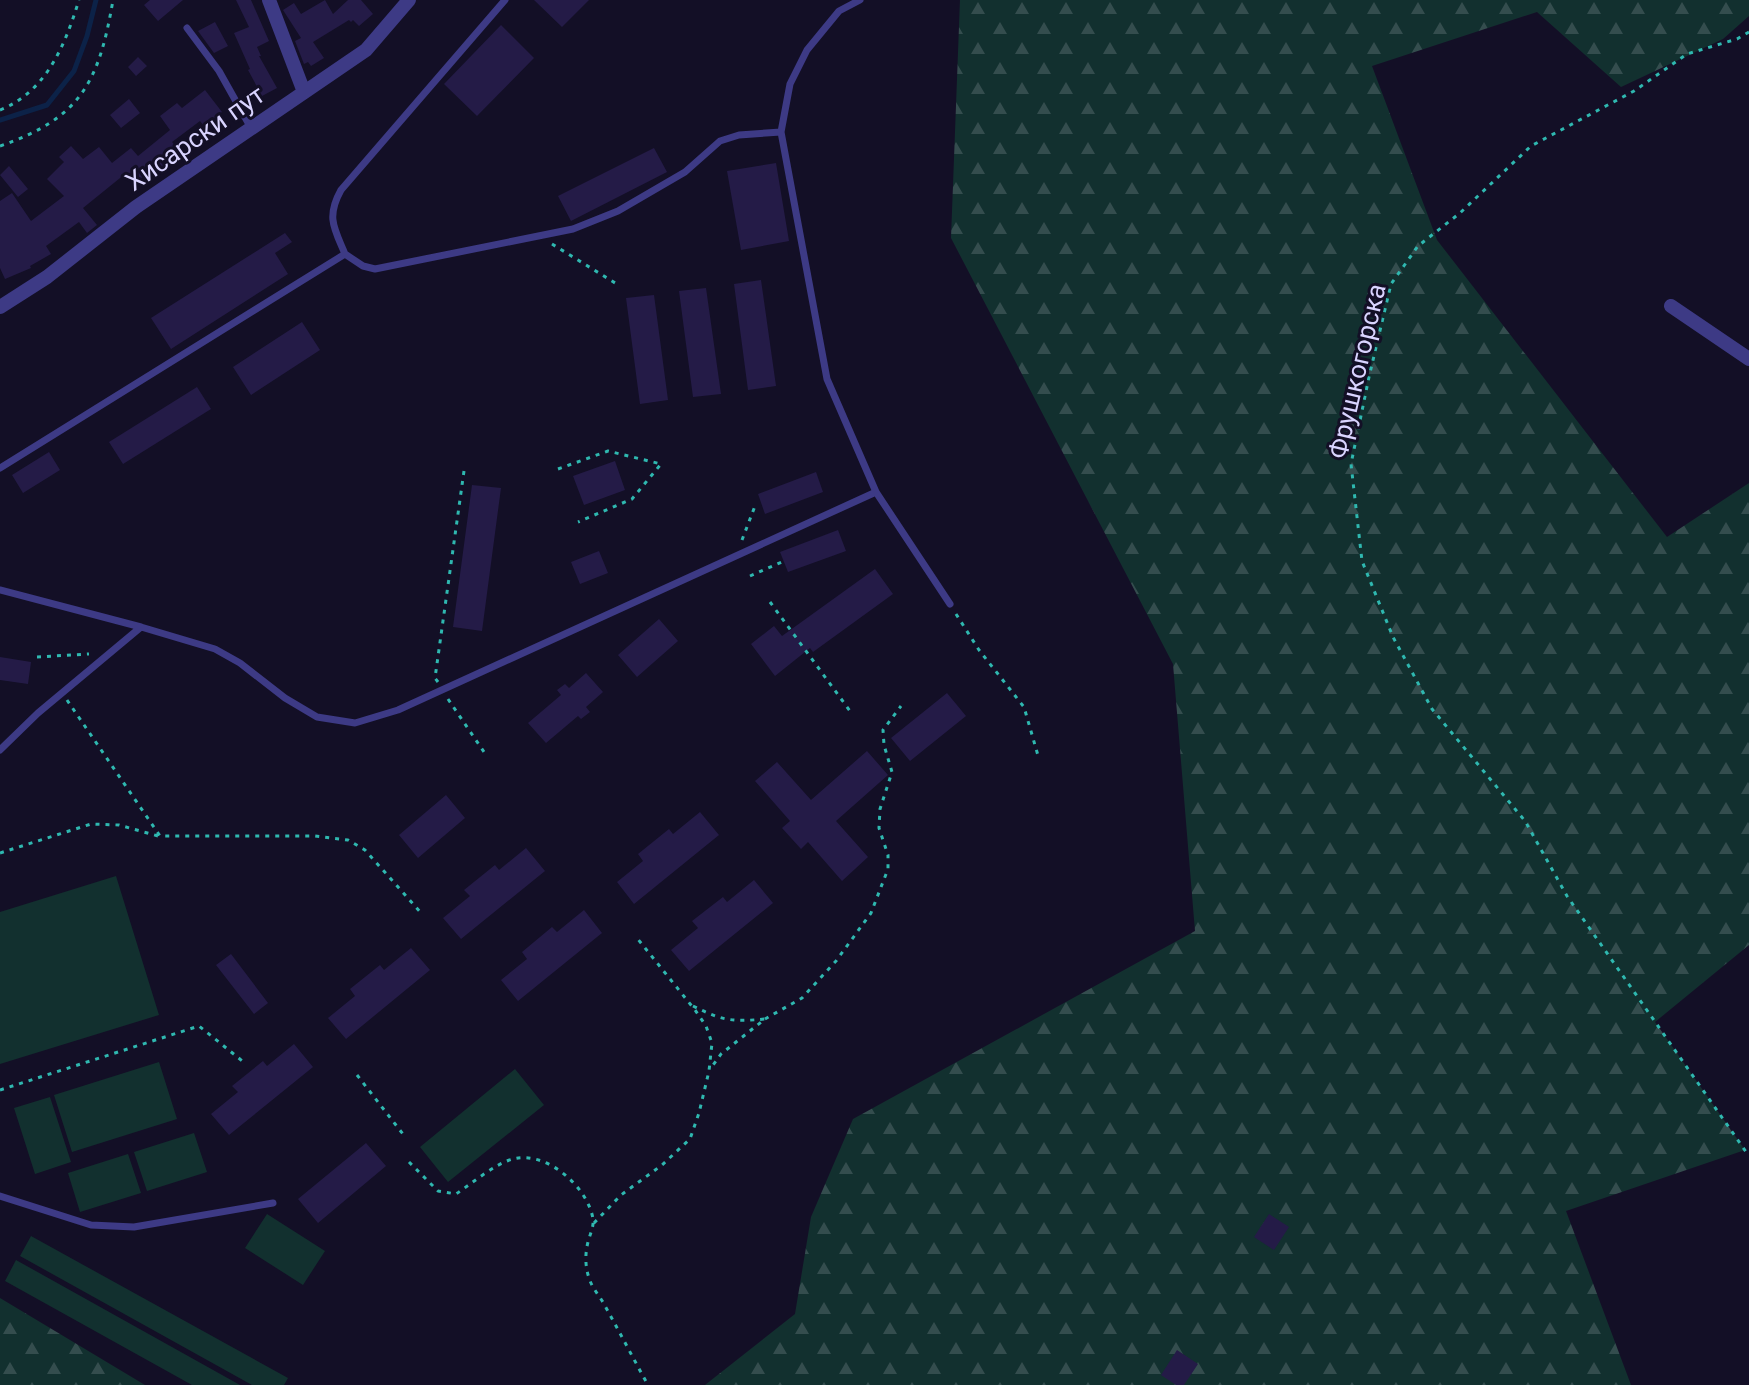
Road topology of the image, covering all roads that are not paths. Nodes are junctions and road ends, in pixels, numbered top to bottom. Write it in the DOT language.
graph roads {
  1 [pos="269,0"];
  2 [pos="409,0"];
  3 [pos="505,0"];
  4 [pos="860,0"];
  5 [pos="187,28"];
  6 [pos="304,92"];
  7 [pos="251,128"];
  8 [pos="781,132"];
  9 [pos="345,254"];
  10 [pos="1671,306"];
  11 [pos="0,307"];
  12 [pos="1749,359"];
  13 [pos="0,468"];
  14 [pos="876,492"];
  15 [pos="0,590"];
  16 [pos="950,604"];
  17 [pos="141,627"];
  18 [pos="0,750"];
  19 [pos="0,1196"];
  20 [pos="273,1203"];
  1 -- 6 [label="street"];
  2 -- 6 [label="street, Хисарски пут"];
  3 -- 9 [label="lane"];
  4 -- 8 [label="lane"];
  5 -- 7 [label="lane"];
  6 -- 7 [label="street, Хисарски пут"];
  7 -- 11 [label="street, Хисарски пут"];
  8 -- 9 [label="lane"];
  8 -- 14 [label="lane"];
  9 -- 13 [label="lane"];
  10 -- 12 [label="street"];
  14 -- 16 [label="lane"];
  14 -- 17 [label="lane"];
  15 -- 17 [label="lane"];
  17 -- 18 [label="lane"];
  19 -- 20 [label="lane"];
}
